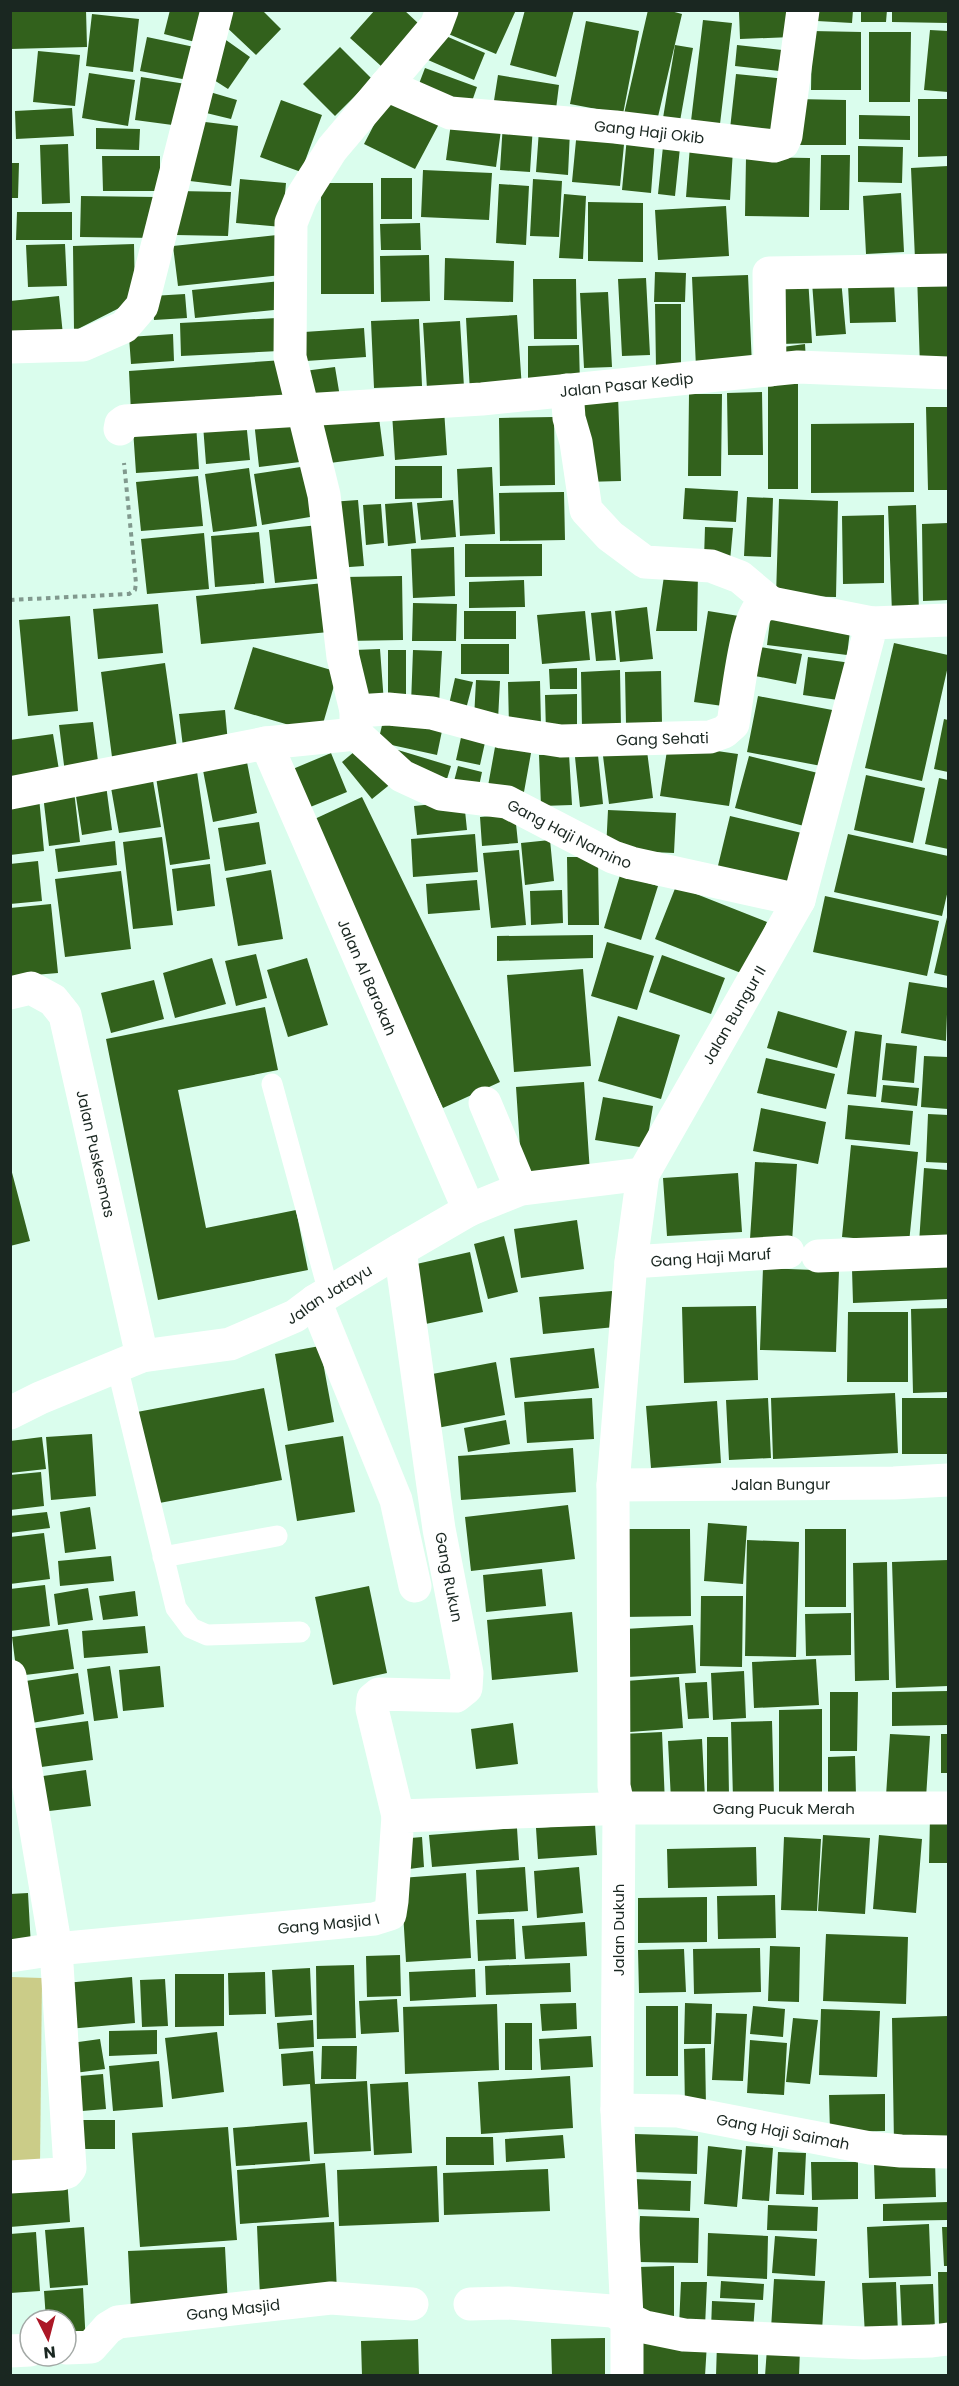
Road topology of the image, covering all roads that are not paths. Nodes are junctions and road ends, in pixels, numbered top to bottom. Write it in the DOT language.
graph roads {
  1 [pos="217,10"];
  2 [pos="442,10"];
  3 [pos="802,10"];
  4 [pos="386,85"];
  5 [pos="948,270"];
  6 [pos="10,347"];
  7 [pos="770,370"];
  8 [pos="948,373"];
  9 [pos="567,390"];
  10 [pos="303,409"];
  11 [pos="120,429"];
  12 [pos="771,603"];
  13 [pos="948,620"];
  14 [pos="872,623"];
  15 [pos="356,723"];
  16 [pos="266,743"];
  17 [pos="10,793"];
  18 [pos="799,900"];
  19 [pos="10,993"];
  20 [pos="272,1084"];
  21 [pos="485,1103"];
  22 [pos="644,1174"];
  23 [pos="521,1189"];
  24 [pos="469,1210"];
  25 [pos="400,1250"];
  26 [pos="948,1251"];
  27 [pos="631,1262"];
  28 [pos="322,1297"];
  29 [pos="129,1361"];
  30 [pos="10,1413"];
  31 [pos="948,1480"];
  32 [pos="613,1485"];
  33 [pos="277,1536"];
  34 [pos="163,1557"];
  35 [pos="415,1586"];
  36 [pos="300,1632"];
  37 [pos="10,1676"];
  38 [pos="948,1808"];
  39 [pos="619,1809"];
  40 [pos="398,1816"];
  41 [pos="56,1949"];
  42 [pos="10,1956"];
  43 [pos="617,2110"];
  44 [pos="948,2152"];
  45 [pos="10,2177"];
  46 [pos="412,2304"];
  47 [pos="470,2304"];
  48 [pos="627,2317"];
  49 [pos="948,2339"];
  50 [pos="78,2348"];
  51 [pos="627,2376"];
  1 -- 6 [label="street"];
  2 -- 4 [label="street"];
  3 -- 4 [label="street, Gang Haji Okib"];
  4 -- 10 [label="street"];
  5 -- 7 [label="street"];
  7 -- 8 [label="street, Jalan Pasar Kedip"];
  7 -- 9 [label="street, Jalan Pasar Kedip"];
  9 -- 10 [label="street, Jalan Pasar Kedip"];
  9 -- 12 [label="street"];
  10 -- 11 [label="street, Jalan Pasar Kedip"];
  10 -- 15 [label="street"];
  12 -- 14 [label="street"];
  12 -- 15 [label="street, Gang Sehati"];
  13 -- 14 [label="street"];
  14 -- 18 [label="street, Jalan Bungur II"];
  15 -- 16 [label="street"];
  15 -- 18 [label="street, Gang Haji Namino"];
  16 -- 17 [label="street"];
  16 -- 24 [label="street, Jalan Al Barokah"];
  18 -- 22 [label="street, Jalan Bungur II"];
  19 -- 29 [label="street, Jalan Puskesmas"];
  20 -- 28 [label="lane"];
  21 -- 23 [label="street"];
  22 -- 23 [label="street, Jalan Jatayu"];
  22 -- 27 [label="street, Jalan Bungur II"];
  23 -- 24 [label="street, Jalan Jatayu"];
  24 -- 25 [label="street, Jalan Jatayu"];
  25 -- 28 [label="street, Jalan Jatayu"];
  25 -- 40 [label="street, Gang Rukun"];
  26 -- 27 [label="street, Gang Haji Maruf"];
  27 -- 32 [label="street, Jalan Bungur II"];
  28 -- 29 [label="street, Jalan Jatayu"];
  28 -- 35 [label="street"];
  29 -- 30 [label="street, Jalan Jatayu"];
  29 -- 34 [label="lane"];
  31 -- 32 [label="street, Jalan Bungur"];
  32 -- 39 [label="street, Jalan Dukuh"];
  33 -- 34 [label="lane"];
  34 -- 36 [label="lane"];
  37 -- 41 [label="street"];
  38 -- 39 [label="street, Gang Pucuk Merah"];
  39 -- 40 [label="street"];
  39 -- 43 [label="street, Jalan Dukuh"];
  40 -- 41 [label="street, Gang Masjid I"];
  41 -- 42 [label="street"];
  41 -- 45 [label="street"];
  43 -- 44 [label="street, Gang Haji Saimah"];
  43 -- 48 [label="street, Jalan Dukuh"];
  46 -- 50 [label="street, Gang Masjid"];
  47 -- 48 [label="street"];
  48 -- 49 [label="street"];
  48 -- 51 [label="street, Jalan Dukuh"];
}
